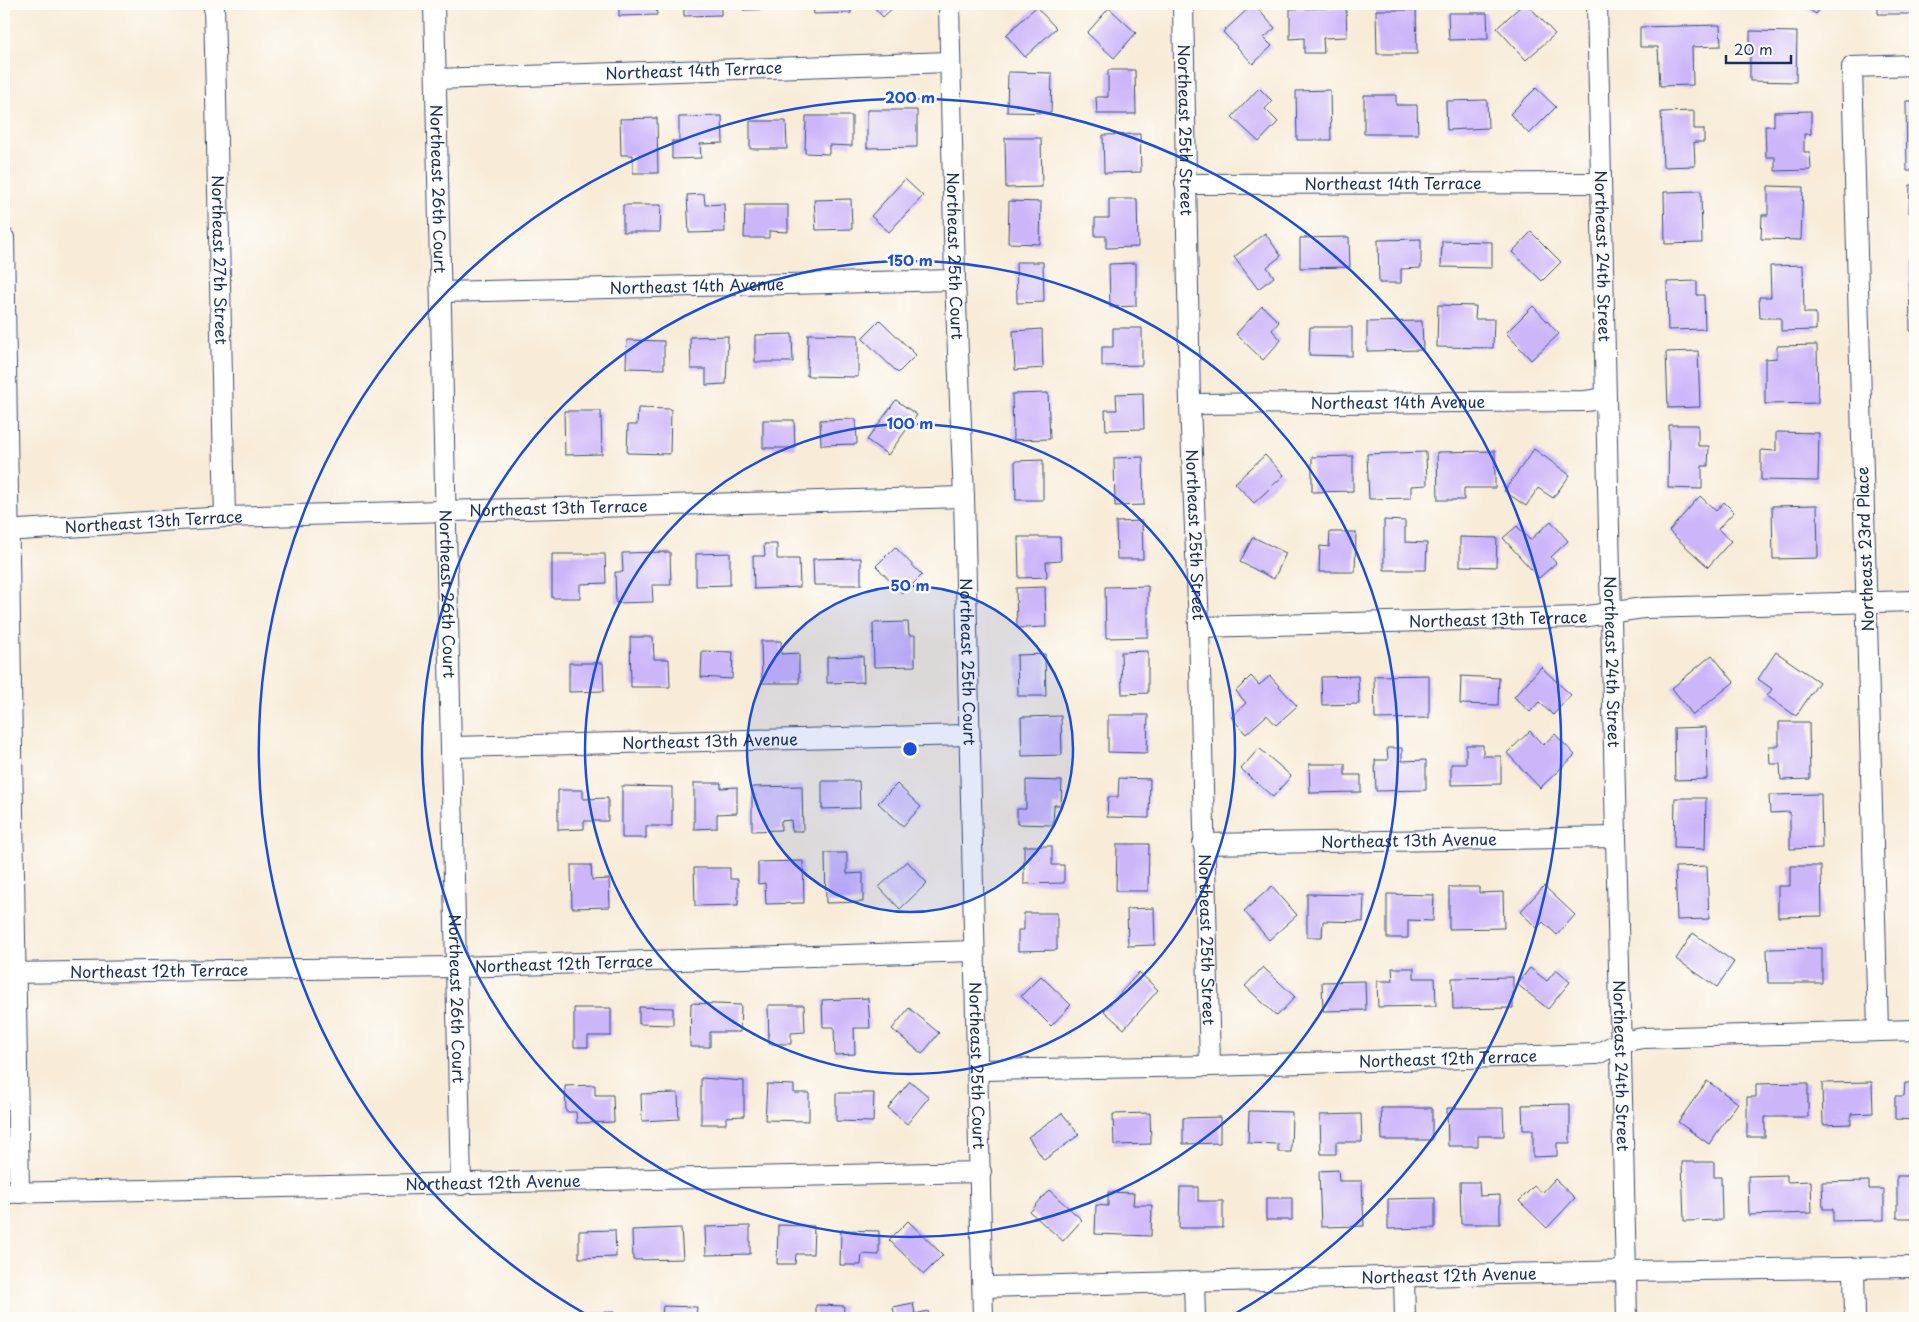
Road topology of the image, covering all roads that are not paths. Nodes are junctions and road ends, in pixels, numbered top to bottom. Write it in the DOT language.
graph roads {
  1 [pos="214,4"];
  2 [pos="434,4"];
  3 [pos="949,4"];
  4 [pos="1182,4"];
  5 [pos="1597,4"];
  6 [pos="950,62"];
  7 [pos="1915,65"];
  8 [pos="436,79"];
  9 [pos="1601,183"];
  10 [pos="1185,184"];
  11 [pos="4,238"];
  12 [pos="955,280"];
  13 [pos="441,292"];
  14 [pos="1606,398"];
  15 [pos="1190,404"];
  16 [pos="964,497"];
  17 [pos="446,512"];
  18 [pos="225,517"];
  19 [pos="7,531"];
  20 [pos="1915,601"];
  21 [pos="1866,603"];
  22 [pos="1611,614"];
  23 [pos="1199,627"];
  24 [pos="969,735"];
  25 [pos="451,747"];
  26 [pos="8,754"];
  27 [pos="1616,837"];
  28 [pos="1203,844"];
  29 [pos="974,952"];
  30 [pos="456,967"];
  31 [pos="10,973"];
  32 [pos="1878,1030"];
  33 [pos="1915,1030"];
  34 [pos="1621,1042"];
  35 [pos="1210,1066"];
  36 [pos="978,1070"];
  37 [pos="981,1172"];
  38 [pos="461,1185"];
  39 [pos="11,1193"];
  40 [pos="1915,1267"];
  41 [pos="1854,1268"];
  42 [pos="1626,1271"];
  43 [pos="1404,1276"];
  44 [pos="1194,1281"];
  45 [pos="983,1287"];
  46 [pos="983,1318"];
  47 [pos="1195,1318"];
  48 [pos="1405,1318"];
  49 [pos="1627,1318"];
  50 [pos="1855,1318"];
  1 -- 18 [label="street, Northeast 27th Street"];
  2 -- 8 [label="street, Northeast 26th Court"];
  3 -- 6 [label="street, Northeast 25th Court"];
  4 -- 10 [label="street, Northeast 25th Street"];
  5 -- 9 [label="street, Northeast 24th Street"];
  6 -- 8 [label="street, Northeast 14th Terrace"];
  6 -- 12 [label="street, Northeast 25th Court"];
  7 -- 21 [label="street, Northeast 23rd Place"];
  8 -- 13 [label="street, Northeast 26th Court"];
  9 -- 10 [label="street, Northeast 14th Terrace"];
  9 -- 14 [label="street, Northeast 24th Street"];
  10 -- 15 [label="street, Northeast 25th Street"];
  11 -- 19 [label="street"];
  12 -- 13 [label="street, Northeast 14th Avenue"];
  12 -- 16 [label="street, Northeast 25th Court"];
  13 -- 17 [label="street, Northeast 26th Court"];
  14 -- 15 [label="street, Northeast 14th Avenue"];
  14 -- 22 [label="street, Northeast 24th Street"];
  15 -- 23 [label="street, Northeast 25th Street"];
  16 -- 17 [label="street, Northeast 13th Terrace"];
  16 -- 24 [label="street, Northeast 25th Court"];
  17 -- 18 [label="street, Northeast 13th Terrace"];
  17 -- 25 [label="street, Northeast 26th Court"];
  18 -- 19 [label="street, Northeast 13th Terrace"];
  19 -- 26 [label="street"];
  20 -- 21 [label="street, Northeast 13th Terrace"];
  21 -- 22 [label="street, Northeast 13th Terrace"];
  21 -- 32 [label="street, Northeast 23rd Place"];
  22 -- 23 [label="street, Northeast 13th Terrace"];
  22 -- 27 [label="street, Northeast 24th Street"];
  23 -- 28 [label="street, Northeast 25th Street"];
  24 -- 25 [label="street, Northeast 13th Avenue"];
  24 -- 29 [label="street, Northeast 25th Court"];
  25 -- 30 [label="street, Northeast 26th Court"];
  26 -- 31 [label="street"];
  27 -- 28 [label="street, Northeast 13th Avenue"];
  27 -- 34 [label="street, Northeast 24th Street"];
  28 -- 35 [label="street, Northeast 25th Street"];
  29 -- 30 [label="street, Northeast 12th Terrace"];
  29 -- 36 [label="street, Northeast 25th Court"];
  30 -- 31 [label="street, Northeast 12th Terrace"];
  30 -- 38 [label="street, Northeast 26th Court"];
  31 -- 39 [label="street"];
  32 -- 33 [label="street, Northeast 12th Terrace"];
  32 -- 34 [label="street, Northeast 12th Terrace"];
  34 -- 35 [label="street, Northeast 12th Terrace"];
  34 -- 42 [label="street, Northeast 24th Street"];
  35 -- 36 [label="street, Northeast 12th Terrace"];
  36 -- 37 [label="street, Northeast 25th Court"];
  37 -- 38 [label="street, Northeast 12th Avenue"];
  37 -- 45 [label="street, Northeast 25th Court"];
  38 -- 39 [label="street, Northeast 12th Avenue"];
  40 -- 41 [label="street, Northeast 12th Avenue"];
  41 -- 42 [label="street, Northeast 12th Avenue"];
  41 -- 50 [label="street"];
  42 -- 43 [label="street, Northeast 12th Avenue"];
  42 -- 49 [label="street, Northeast 24th Street"];
  43 -- 44 [label="street, Northeast 12th Avenue"];
  43 -- 48 [label="street"];
  44 -- 45 [label="street, Northeast 12th Avenue"];
  44 -- 47 [label="street"];
  45 -- 46 [label="street, Northeast 25th Court"];
}
